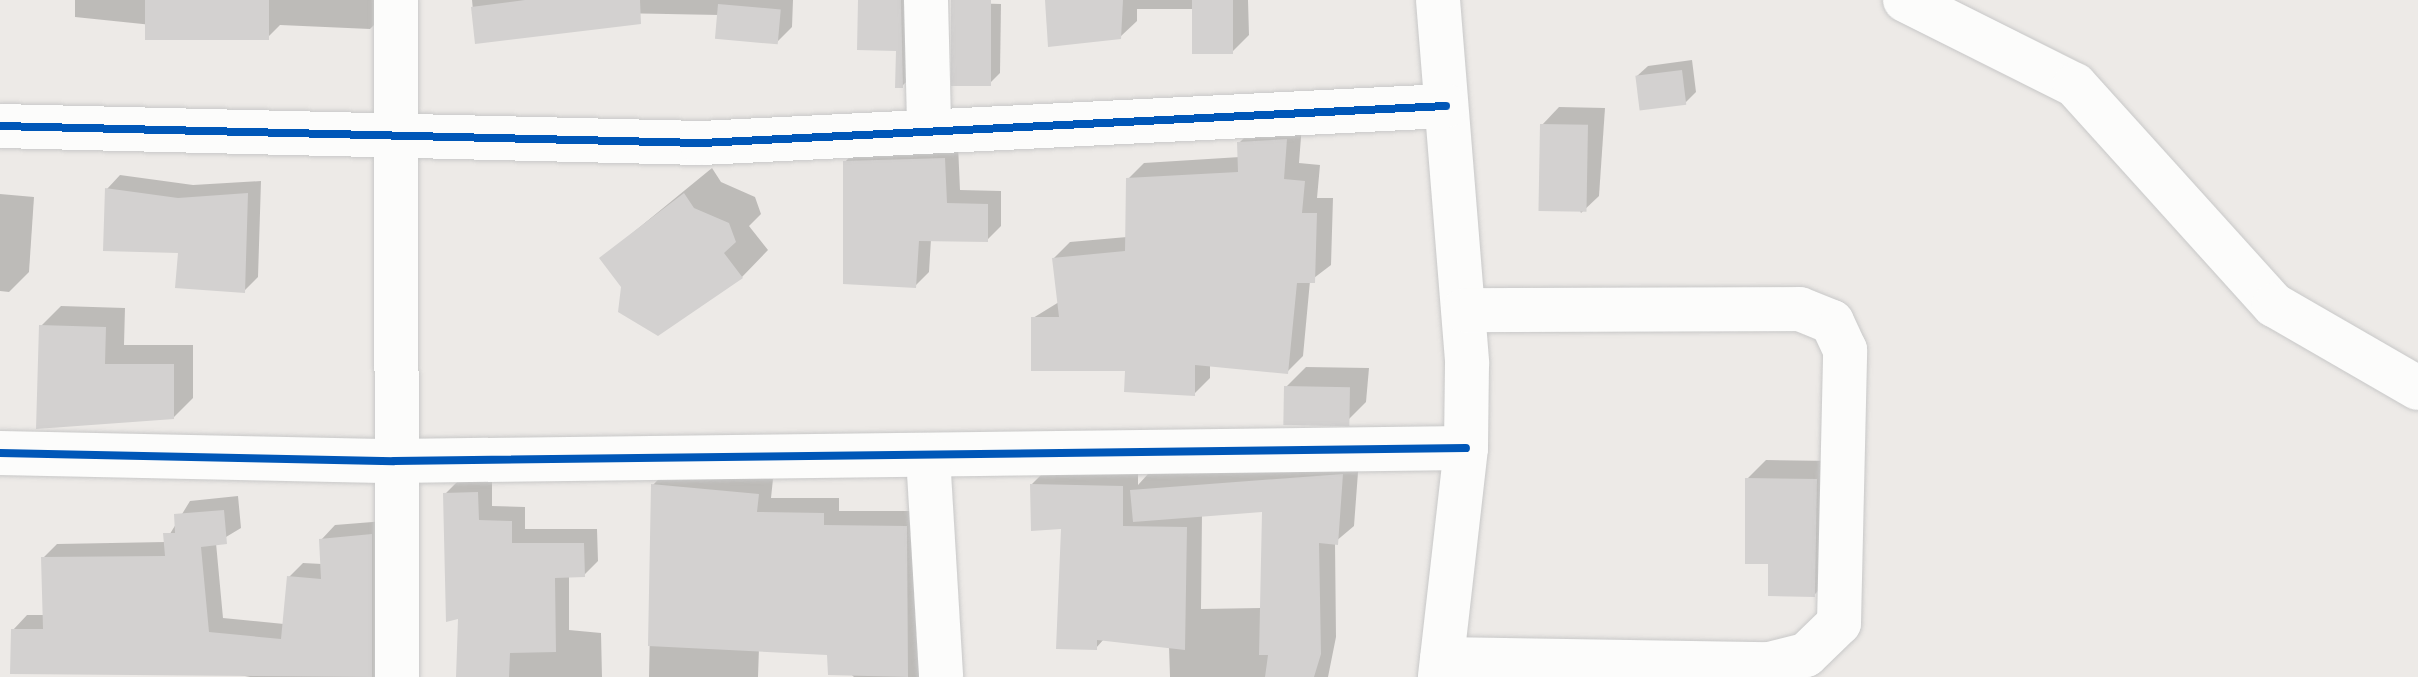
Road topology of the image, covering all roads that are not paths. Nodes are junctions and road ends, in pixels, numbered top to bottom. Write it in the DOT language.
graph roads {
  1 [pos="396,0"];
  2 [pos="926,0"];
  3 [pos="1438,0"];
  4 [pos="1905,0"];
  5 [pos="1446,106"];
  6 [pos="0,126"];
  7 [pos="929,127"];
  8 [pos="396,132"];
  9 [pos="1464,310"];
  10 [pos="2418,388"];
  11 [pos="1466,448"];
  12 [pos="0,453"];
  13 [pos="928,456"];
  14 [pos="394,461"];
  15 [pos="1441,668"];
  16 [pos="1768,671"];
  17 [pos="397,677"];
  18 [pos="941,677"];
  1 -- 8 [label="street"];
  2 -- 7 [label="street"];
  3 -- 5 [label="street"];
  4 -- 10 [label="street"];
  5 -- 7 [label="street"];
  5 -- 9 [label="street"];
  6 -- 8 [label="street"];
  7 -- 8 [label="street"];
  8 -- 14 [label="street"];
  9 -- 11 [label="street"];
  9 -- 16 [label="street"];
  11 -- 13 [label="street"];
  11 -- 15 [label="street"];
  12 -- 14 [label="street"];
  13 -- 14 [label="street"];
  13 -- 18 [label="street"];
  14 -- 17 [label="street"];
  15 -- 16 [label="street"];
}
